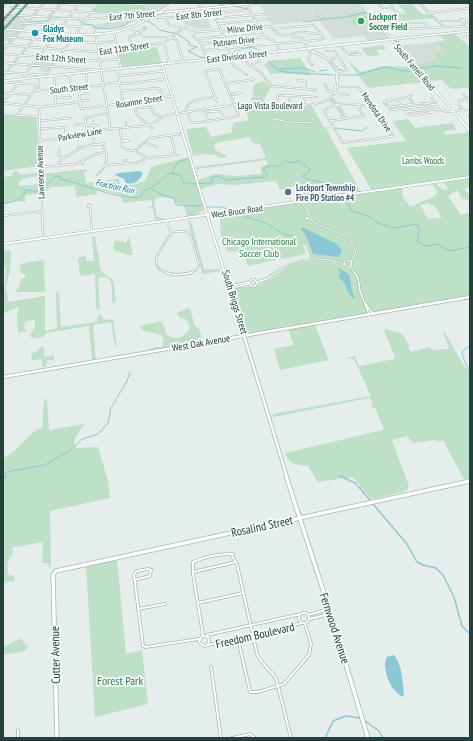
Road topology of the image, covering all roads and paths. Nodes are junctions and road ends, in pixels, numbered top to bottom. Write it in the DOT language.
graph roads {
  1 [pos="7,3"];
  2 [pos="28,3"];
  3 [pos="44,3"];
  4 [pos="51,3"];
  5 [pos="62,3"];
  6 [pos="80,3"];
  7 [pos="98,3"];
  8 [pos="175,3"];
  9 [pos="199,3"];
  10 [pos="225,3"];
  11 [pos="259,3"];
  12 [pos="360,3"];
  13 [pos="378,3"];
  14 [pos="391,3"];
  15 [pos="419,3"];
  16 [pos="448,3"];
  17 [pos="462,3"];
  18 [pos="219,4"];
  19 [pos="246,4"];
  20 [pos="79,5"];
  21 [pos="96,6"];
  22 [pos="3,7"];
  23 [pos="10,7"];
  24 [pos="23,8"];
  25 [pos="361,8"];
  26 [pos="364,8"];
  27 [pos="392,8"];
  28 [pos="470,8"];
  29 [pos="39,9"];
  30 [pos="201,9"];
  31 [pos="316,9"];
  32 [pos="466,9"];
  33 [pos="56,10"];
  34 [pos="249,10"];
  35 [pos="74,11"];
  36 [pos="91,12"];
  37 [pos="429,12"];
  38 [pos="470,12"];
  39 [pos="156,13"];
  40 [pos="213,13"];
  41 [pos="407,13"];
  42 [pos="203,14"];
  43 [pos="265,14"];
  44 [pos="398,14"];
  45 [pos="10,15"];
  46 [pos="17,15"];
  47 [pos="252,15"];
  48 [pos="33,16"];
  49 [pos="120,16"];
  50 [pos="180,16"];
  51 [pos="149,17"];
  52 [pos="323,17"];
  53 [pos="372,17"];
  54 [pos="69,18"];
  55 [pos="165,18"];
  56 [pos="215,18"];
  57 [pos="87,19"];
  58 [pos="268,19"];
  59 [pos="255,20"];
  60 [pos="462,20"];
  61 [pos="439,21"];
  62 [pos="3,22"];
  63 [pos="10,22"];
  64 [pos="26,23"];
  65 [pos="45,24"];
  66 [pos="218,24"];
  67 [pos="63,26"];
  68 [pos="259,26"];
  69 [pos="389,26"];
  70 [pos="392,26"];
  71 [pos="467,26"];
  72 [pos="81,27"];
  73 [pos="144,27"];
  74 [pos="444,27"];
  75 [pos="128,28"];
  76 [pos="428,28"];
  77 [pos="470,28"];
  78 [pos="3,29"];
  79 [pos="182,29"];
  80 [pos="274,29"];
  81 [pos="383,29"];
  82 [pos="20,30"];
  83 [pos="95,30"];
  84 [pos="221,30"];
  85 [pos="39,32"];
  86 [pos="196,32"];
  87 [pos="262,32"];
  88 [pos="58,33"];
  89 [pos="114,33"];
  90 [pos="76,34"];
  91 [pos="137,34"];
  92 [pos="322,34"];
  93 [pos="96,35"];
  94 [pos="223,36"];
  95 [pos="289,36"];
  96 [pos="3,37"];
  97 [pos="465,37"];
  98 [pos="14,38"];
  99 [pos="172,38"];
  100 [pos="266,38"];
  101 [pos="470,38"];
  102 [pos="33,39"];
  103 [pos="197,39"];
  104 [pos="391,39"];
  105 [pos="52,40"];
  106 [pos="70,42"];
  107 [pos="116,42"];
  108 [pos="226,42"];
  109 [pos="304,42"];
  110 [pos="97,43"];
  111 [pos="164,43"];
  112 [pos="201,44"];
  113 [pos="276,44"];
  114 [pos="338,45"];
  115 [pos="3,46"];
  116 [pos="7,46"];
  117 [pos="131,46"];
  118 [pos="27,47"];
  119 [pos="46,48"];
  120 [pos="229,48"];
  121 [pos="65,50"];
  122 [pos="117,50"];
  123 [pos="204,50"];
  124 [pos="3,51"];
  125 [pos="280,51"];
  126 [pos="311,51"];
  127 [pos="335,51"];
  128 [pos="99,52"];
  129 [pos="348,53"];
  130 [pos="3,54"];
  131 [pos="205,54"];
  132 [pos="257,54"];
  133 [pos="20,55"];
  134 [pos="243,55"];
  135 [pos="39,57"];
  136 [pos="229,57"];
  137 [pos="339,57"];
  138 [pos="58,58"];
  139 [pos="119,59"];
  140 [pos="328,59"];
  141 [pos="100,61"];
  142 [pos="184,62"];
  143 [pos="3,63"];
  144 [pos="170,63"];
  145 [pos="13,64"];
  146 [pos="162,64"];
  147 [pos="32,65"];
  148 [pos="251,65"];
  149 [pos="312,65"];
  150 [pos="52,66"];
  151 [pos="121,68"];
  152 [pos="117,69"];
  153 [pos="101,70"];
  154 [pos="165,71"];
  155 [pos="3,72"];
  156 [pos="86,72"];
  157 [pos="243,72"];
  158 [pos="338,72"];
  159 [pos="6,73"];
  160 [pos="238,73"];
  161 [pos="26,74"];
  162 [pos="69,74"];
  163 [pos="54,75"];
  164 [pos="247,75"];
  165 [pos="3,76"];
  166 [pos="44,76"];
  167 [pos="119,76"];
  168 [pos="39,77"];
  169 [pos="22,78"];
  170 [pos="167,79"];
  171 [pos="252,80"];
  172 [pos="297,80"];
  173 [pos="3,81"];
  174 [pos="120,83"];
  175 [pos="225,83"];
  176 [pos="18,84"];
  177 [pos="103,84"];
  178 [pos="324,84"];
  179 [pos="38,85"];
  180 [pos="87,86"];
  181 [pos="78,87"];
  182 [pos="337,87"];
  183 [pos="71,88"];
  184 [pos="306,89"];
  185 [pos="55,90"];
  186 [pos="316,90"];
  187 [pos="34,91"];
  188 [pos="39,91"];
  189 [pos="122,91"];
  190 [pos="3,92"];
  191 [pos="11,93"];
  192 [pos="88,93"];
  193 [pos="335,93"];
  194 [pos="79,94"];
  195 [pos="462,94"];
  196 [pos="32,95"];
  197 [pos="290,95"];
  198 [pos="348,95"];
  199 [pos="412,95"];
  200 [pos="172,96"];
  201 [pos="305,96"];
  202 [pos="71,97"];
  203 [pos="143,97"];
  204 [pos="163,97"];
  205 [pos="215,97"];
  206 [pos="317,97"];
  207 [pos="55,98"];
  208 [pos="330,98"];
  209 [pos="408,98"];
  210 [pos="432,98"];
  211 [pos="466,98"];
  212 [pos="470,98"];
  213 [pos="143,99"];
  214 [pos="198,99"];
  215 [pos="396,99"];
  216 [pos="89,100"];
  217 [pos="123,101"];
  218 [pos="289,101"];
  219 [pos="80,102"];
  220 [pos="199,102"];
  221 [pos="217,102"];
  222 [pos="3,103"];
  223 [pos="361,104"];
  224 [pos="413,104"];
  225 [pos="24,105"];
  226 [pos="56,105"];
  227 [pos="234,105"];
  228 [pos="276,105"];
  229 [pos="337,105"];
  230 [pos="372,105"];
  231 [pos="401,105"];
  232 [pos="437,105"];
  233 [pos="39,106"];
  234 [pos="106,106"];
  235 [pos="305,106"];
  236 [pos="388,107"];
  237 [pos="416,107"];
  238 [pos="403,109"];
  239 [pos="437,109"];
  240 [pos="419,110"];
  241 [pos="462,110"];
  242 [pos="470,110"];
  243 [pos="188,111"];
  244 [pos="453,111"];
  245 [pos="406,112"];
  246 [pos="434,112"];
  247 [pos="107,113"];
  248 [pos="178,113"];
  249 [pos="3,114"];
  250 [pos="421,114"];
  251 [pos="17,115"];
  252 [pos="39,117"];
  253 [pos="71,118"];
  254 [pos="161,118"];
  255 [pos="274,118"];
  256 [pos="224,119"];
  257 [pos="346,119"];
  258 [pos="39,121"];
  259 [pos="93,121"];
  260 [pos="208,121"];
  261 [pos="329,121"];
  262 [pos="126,122"];
  263 [pos="270,122"];
  264 [pos="76,125"];
  265 [pos="86,125"];
  266 [pos="98,125"];
  267 [pos="149,125"];
  268 [pos="94,126"];
  269 [pos="136,127"];
  270 [pos="128,128"];
  271 [pos="152,128"];
  272 [pos="39,129"];
  273 [pos="120,129"];
  274 [pos="137,129"];
  275 [pos="109,130"];
  276 [pos="470,131"];
  277 [pos="88,132"];
  278 [pos="184,133"];
  279 [pos="171,135"];
  280 [pos="66,137"];
  281 [pos="39,141"];
  282 [pos="145,143"];
  283 [pos="94,144"];
  284 [pos="157,147"];
  285 [pos="59,149"];
  286 [pos="136,151"];
  287 [pos="106,152"];
  288 [pos="174,153"];
  289 [pos="172,155"];
  290 [pos="62,158"];
  291 [pos="148,158"];
  292 [pos="128,163"];
  293 [pos="124,164"];
  294 [pos="58,165"];
  295 [pos="105,165"];
  296 [pos="40,167"];
  297 [pos="97,175"];
  298 [pos="470,177"];
  299 [pos="302,201"];
  300 [pos="90,207"];
  301 [pos="42,211"];
  302 [pos="208,215"];
  303 [pos="3,216"];
  304 [pos="309,217"];
  305 [pos="310,219"];
  306 [pos="167,221"];
  307 [pos="92,231"];
  308 [pos="171,232"];
  309 [pos="43,238"];
  310 [pos="3,244"];
  311 [pos="351,261"];
  312 [pos="343,263"];
  313 [pos="350,267"];
  314 [pos="257,282"];
  315 [pos="250,283"];
  316 [pos="235,286"];
  317 [pos="470,297"];
  318 [pos="371,314"];
  319 [pos="245,336"];
  320 [pos="3,377"];
  321 [pos="470,481"];
  322 [pos="299,518"];
  323 [pos="236,562"];
  324 [pos="54,572"];
  325 [pos="193,572"];
  326 [pos="135,580"];
  327 [pos="243,592"];
  328 [pos="198,603"];
  329 [pos="165,604"];
  330 [pos="138,609"];
  331 [pos="329,609"];
  332 [pos="301,614"];
  333 [pos="330,614"];
  334 [pos="308,615"];
  335 [pos="309,619"];
  336 [pos="302,623"];
  337 [pos="305,624"];
  338 [pos="250,625"];
  339 [pos="203,635"];
  340 [pos="253,635"];
  341 [pos="207,636"];
  342 [pos="199,639"];
  343 [pos="238,639"];
  344 [pos="207,645"];
  345 [pos="211,667"];
  346 [pos="279,686"];
  347 [pos="18,730"];
  348 [pos="18,738"];
  349 [pos="57,738"];
  350 [pos="221,738"];
  351 [pos="232,738"];
  352 [pos="255,738"];
  353 [pos="290,738"];
  354 [pos="368,738"];
  1 -- 22 [label="street"];
  2 -- 24 [label="main road"];
  3 -- 29 [label="street"];
  4 -- 5 [label="street"];
  5 -- 20 [label="street"];
  5 -- 33 [label="street"];
  6 -- 20 [label="street"];
  7 -- 21 [label="street"];
  8 -- 39 [label="street"];
  9 -- 30 [label="street"];
  10 -- 18 [label="street"];
  11 -- 19 [label="street, East 7th Street"];
  12 -- 26 [label="street, South Farrell Road"];
  13 -- 27 [label="street"];
  14 -- 27 [label="street"];
  15 -- 37 [label="street"];
  16 -- 17 [label="street"];
  19 -- 30 [label="street, East 7th Street"];
  19 -- 34 [label="street"];
  20 -- 21 [label="street"];
  20 -- 35 [label="street"];
  21 -- 36 [label="street"];
  23 -- 24 [label="street"];
  24 -- 29 [label="street"];
  24 -- 46 [label="main road"];
  25 -- 26 [label="street"];
  26 -- 53 [label="street, South Farrell Road"];
  27 -- 44 [label="street"];
  28 -- 32 [label="street"];
  29 -- 33 [label="street"];
  29 -- 48 [label="street"];
  30 -- 39 [label="street, East 7th Street"];
  30 -- 42 [label="street"];
  31 -- 52 [label="street"];
  32 -- 37 [label="street"];
  32 -- 38 [label="street"];
  33 -- 35 [label="street"];
  33 -- 48 [label="street"];
  34 -- 40 [label="street, East 8th Street"];
  34 -- 47 [label="street"];
  35 -- 36 [label="street"];
  35 -- 54 [label="street"];
  36 -- 49 [label="street"];
  36 -- 57 [label="street"];
  37 -- 61 [label="street"];
  39 -- 49 [label="street, East 7th Street"];
  39 -- 51 [label="street"];
  40 -- 42 [label="street, East 8th Street"];
  40 -- 56 [label="street"];
  41 -- 44 [label="street"];
  42 -- 50 [label="street, East 8th Street"];
  43 -- 47 [label="street"];
  44 -- 53 [label="street"];
  45 -- 46 [label="street"];
  46 -- 48 [label="street"];
  46 -- 63 [label="main road"];
  47 -- 56 [label="street"];
  47 -- 59 [label="street"];
  48 -- 64 [label="street"];
  49 -- 57 [label="street, East 7th Street"];
  50 -- 55 [label="street, East 8th Street"];
  50 -- 79 [label="street"];
  51 -- 55 [label="street, East 8th Street"];
  51 -- 75 [label="street"];
  53 -- 81 [label="street, South Farrell Road"];
  54 -- 57 [label="street, East 7th Street"];
  54 -- 65 [label="street, East 7th Street"];
  54 -- 67 [label="street"];
  55 -- 79 [label="street, Milne Drive"];
  56 -- 66 [label="street"];
  57 -- 72 [label="street"];
  58 -- 59 [label="street"];
  59 -- 66 [label="street"];
  59 -- 68 [label="street"];
  60 -- 61 [label="street"];
  60 -- 71 [label="street"];
  60 -- 77 [label="street"];
  61 -- 74 [label="street"];
  62 -- 63 [label="street"];
  63 -- 64 [label="street"];
  63 -- 78 [label="main road"];
  64 -- 65 [label="street"];
  64 -- 82 [label="street"];
  65 -- 67 [label="street"];
  65 -- 85 [label="street"];
  66 -- 84 [label="street"];
  67 -- 72 [label="street"];
  67 -- 88 [label="street"];
  68 -- 80 [label="street, Milne Drive"];
  68 -- 84 [label="street, Milne Drive"];
  68 -- 87 [label="street"];
  69 -- 70 [label="street"];
  70 -- 76 [label="street"];
  70 -- 76 [label="street"];
  70 -- 81 [label="street"];
  71 -- 74 [label="street"];
  71 -- 77 [label="street"];
  71 -- 77 [label="street"];
  72 -- 90 [label="street"];
  73 -- 91 [label="street"];
  74 -- 76 [label="street"];
  75 -- 89 [label="street"];
  75 -- 91 [label="street"];
  77 -- 104 [label="street, East Division Street"];
  78 -- 82 [label="street"];
  79 -- 86 [label="street, Milne Drive"];
  79 -- 99 [label="street, East 11th Street"];
  80 -- 92 [label="street"];
  80 -- 95 [label="street, Milne Drive"];
  81 -- 104 [label="street, South Farrell Road"];
  82 -- 85 [label="street"];
  82 -- 98 [label="street"];
  83 -- 93 [label="street"];
  84 -- 86 [label="street, Milne Drive"];
  84 -- 94 [label="street"];
  85 -- 88 [label="street"];
  85 -- 102 [label="street"];
  86 -- 103 [label="street"];
  87 -- 94 [label="street"];
  87 -- 100 [label="street"];
  88 -- 90 [label="street"];
  88 -- 105 [label="street"];
  89 -- 93 [label="street"];
  89 -- 107 [label="street"];
  90 -- 93 [label="street"];
  90 -- 106 [label="street"];
  91 -- 99 [label="street"];
  91 -- 117 [label="street"];
  92 -- 95 [label="street"];
  92 -- 109 [label="street"];
  93 -- 110 [label="street"];
  94 -- 103 [label="street"];
  94 -- 108 [label="street"];
  95 -- 109 [label="street, Milne Drive"];
  96 -- 98 [label="street"];
  97 -- 101 [label="street"];
  98 -- 102 [label="street"];
  98 -- 116 [label="street"];
  99 -- 111 [label="street, East 11th Street"];
  99 -- 142 [label="street"];
  100 -- 108 [label="street, Putnam Drive"];
  100 -- 113 [label="street"];
  102 -- 105 [label="street"];
  102 -- 118 [label="street"];
  103 -- 112 [label="street"];
  104 -- 114 [label="street, East Division Street"];
  104 -- 244 [label="street, South Farrell Road"];
  105 -- 106 [label="street"];
  105 -- 119 [label="street"];
  106 -- 110 [label="street"];
  106 -- 121 [label="street"];
  107 -- 110 [label="street"];
  107 -- 122 [label="street"];
  108 -- 112 [label="street, Putnam Drive"];
  108 -- 120 [label="street"];
  109 -- 113 [label="street"];
  109 -- 126 [label="street"];
  110 -- 128 [label="street"];
  111 -- 117 [label="street, East 11th Street"];
  111 -- 144 [label="street"];
  112 -- 123 [label="street"];
  113 -- 120 [label="street"];
  113 -- 125 [label="street"];
  114 -- 126 [label="street, East Division Street"];
  114 -- 129 [label="street"];
  115 -- 116 [label="street, East 11th Street"];
  116 -- 118 [label="street, East 11th Street"];
  116 -- 124 [label="street"];
  117 -- 122 [label="street, East 11th Street"];
  118 -- 119 [label="street, East 11th Street"];
  118 -- 133 [label="street"];
  119 -- 121 [label="street, East 11th Street"];
  119 -- 135 [label="street"];
  120 -- 123 [label="street"];
  120 -- 136 [label="street"];
  121 -- 128 [label="street, East 11th Street"];
  121 -- 138 [label="street"];
  122 -- 128 [label="street, East 11th Street"];
  122 -- 139 [label="street"];
  123 -- 131 [label="street"];
  125 -- 126 [label="street, East Division Street"];
  125 -- 132 [label="street, East Division Street"];
  126 -- 140 [label="street"];
  126 -- 149 [label="street"];
  127 -- 137 [label="street"];
  128 -- 141 [label="street"];
  129 -- 129 [label="street"];
  130 -- 133 [label="street, East 12th Street"];
  132 -- 134 [label="street, East Division Street"];
  132 -- 148 [label="street"];
  133 -- 135 [label="street, East 12th Street"];
  133 -- 145 [label="street"];
  134 -- 136 [label="street, East Division Street"];
  134 -- 148 [label="street"];
  135 -- 138 [label="street, East 12th Street"];
  135 -- 147 [label="street"];
  136 -- 142 [label="street, East Division Street"];
  136 -- 157 [label="street"];
  137 -- 140 [label="street"];
  137 -- 158 [label="street"];
  138 -- 141 [label="street, East 12th Street"];
  138 -- 150 [label="street"];
  139 -- 141 [label="street, East 12th Street"];
  139 -- 151 [label="street"];
  140 -- 158 [label="street"];
  141 -- 153 [label="street"];
  142 -- 144 [label="street, East Division Street"];
  143 -- 145 [label="street"];
  144 -- 146 [label="street, East Division Street"];
  145 -- 147 [label="street"];
  145 -- 159 [label="street"];
  146 -- 151 [label="street, East Division Street"];
  146 -- 154 [label="street, South Briggs Street"];
  147 -- 150 [label="street"];
  147 -- 161 [label="street"];
  148 -- 184 [label="street"];
  150 -- 153 [label="street"];
  150 -- 166 [label="street"];
  151 -- 152 [label="street, East Division Street"];
  152 -- 153 [label="street, East Division Street"];
  152 -- 167 [label="street"];
  153 -- 156 [label="street, East Division Street"];
  153 -- 177 [label="street"];
  154 -- 167 [label="street"];
  154 -- 170 [label="street, South Briggs Street"];
  155 -- 159 [label="street"];
  156 -- 162 [label="street, East Division Street"];
  156 -- 180 [label="street"];
  157 -- 160 [label="street"];
  157 -- 164 [label="street"];
  158 -- 182 [label="street"];
  159 -- 161 [label="street"];
  159 -- 165 [label="street"];
  161 -- 166 [label="street"];
  161 -- 169 [label="street"];
  162 -- 163 [label="street, East Division Street"];
  162 -- 183 [label="street"];
  163 -- 166 [label="street, East Division Street"];
  163 -- 185 [label="street"];
  166 -- 168 [label="street, East Division Street"];
  167 -- 174 [label="street"];
  168 -- 169 [label="street, East Division Street"];
  168 -- 179 [label="street"];
  169 -- 173 [label="street, East Division Street"];
  169 -- 176 [label="street"];
  170 -- 174 [label="street, South Street"];
  170 -- 200 [label="street, South Briggs Street"];
  171 -- 175 [label="street"];
  172 -- 184 [label="street"];
  173 -- 176 [label="street"];
  174 -- 177 [label="street, South Street"];
  174 -- 189 [label="street"];
  175 -- 205 [label="street"];
  175 -- 227 [label="street"];
  176 -- 179 [label="street"];
  176 -- 191 [label="street"];
  177 -- 180 [label="street, South Street"];
  177 -- 234 [label="street"];
  178 -- 193 [label="street"];
  179 -- 187 [label="street"];
  179 -- 188 [label="street"];
  180 -- 181 [label="street, South Street"];
  181 -- 183 [label="street, South Street"];
  181 -- 194 [label="street"];
  182 -- 193 [label="street"];
  182 -- 230 [label="street, Mendota Drive"];
  183 -- 185 [label="street, South Street"];
  184 -- 186 [label="street"];
  185 -- 188 [label="street, South Street"];
  185 -- 207 [label="street"];
  187 -- 188 [label="street, South Street"];
  187 -- 196 [label="street"];
  189 -- 204 [label="street"];
  189 -- 217 [label="street"];
  190 -- 191 [label="street"];
  191 -- 196 [label="street"];
  191 -- 222 [label="street"];
  192 -- 194 [label="street"];
  193 -- 198 [label="street"];
  193 -- 208 [label="street, Lago Vista Boulevard"];
  194 -- 219 [label="street"];
  195 -- 211 [label="street"];
  196 -- 225 [label="street"];
  197 -- 201 [label="street"];
  197 -- 218 [label="street"];
  197 -- 228 [label="street"];
  199 -- 209 [label="street"];
  200 -- 204 [label="street, Rosanne Street"];
  200 -- 248 [label="street, South Briggs Street"];
  201 -- 206 [label="street"];
  201 -- 235 [label="street"];
  202 -- 207 [label="street"];
  203 -- 213 [label="street"];
  204 -- 213 [label="street, Rosanne Street"];
  205 -- 214 [label="street"];
  205 -- 221 [label="street"];
  207 -- 226 [label="street"];
  208 -- 229 [label="street"];
  208 -- 235 [label="street, Lago Vista Boulevard"];
  209 -- 215 [label="street"];
  209 -- 224 [label="street"];
  210 -- 232 [label="street"];
  211 -- 212 [label="street"];
  211 -- 241 [label="street"];
  213 -- 217 [label="street, Rosanne Street"];
  214 -- 220 [label="street"];
  214 -- 243 [label="street"];
  215 -- 231 [label="street"];
  215 -- 236 [label="street"];
  216 -- 219 [label="street"];
  217 -- 234 [label="street, Rosanne Street"];
  219 -- 226 [label="street"];
  219 -- 234 [label="street, Rosanne Street"];
  222 -- 225 [label="street"];
  223 -- 229 [label="street"];
  223 -- 230 [label="street"];
  223 -- 257 [label="street"];
  224 -- 231 [label="street"];
  224 -- 232 [label="street"];
  224 -- 237 [label="street"];
  225 -- 233 [label="street"];
  225 -- 251 [label="street"];
  226 -- 233 [label="street"];
  227 -- 228 [label="street, Lago Vista Boulevard"];
  227 -- 243 [label="street, Lago Vista Boulevard"];
  227 -- 256 [label="street"];
  228 -- 235 [label="street, Lago Vista Boulevard"];
  228 -- 255 [label="street"];
  229 -- 257 [label="street"];
  229 -- 261 [label="street"];
  230 -- 261 [label="street, Mendota Drive"];
  231 -- 236 [label="street"];
  231 -- 238 [label="street"];
  232 -- 239 [label="street"];
  233 -- 252 [label="street, Lawrence Avenue"];
  234 -- 247 [label="street"];
  235 -- 255 [label="street"];
  236 -- 238 [label="street"];
  237 -- 238 [label="street"];
  237 -- 239 [label="street"];
  237 -- 240 [label="street"];
  238 -- 245 [label="street"];
  239 -- 244 [label="street"];
  239 -- 246 [label="street"];
  240 -- 245 [label="street"];
  240 -- 246 [label="street"];
  240 -- 250 [label="street"];
  241 -- 242 [label="street"];
  241 -- 244 [label="street"];
  243 -- 248 [label="street, Lago Vista Boulevard"];
  243 -- 260 [label="street"];
  244 -- 276 [label="street, South Farrell Road"];
  245 -- 250 [label="street"];
  246 -- 250 [label="street"];
  247 -- 265 [label="street"];
  247 -- 275 [label="street"];
  248 -- 254 [label="street, Lago Vista Boulevard"];
  248 -- 278 [label="street, South Briggs Street"];
  249 -- 251 [label="street"];
  251 -- 252 [label="street"];
  252 -- 258 [label="street, Lawrence Avenue"];
  253 -- 258 [label="street"];
  254 -- 267 [label="street, Lago Vista Boulevard"];
  254 -- 267 [label="street"];
  255 -- 263 [label="street"];
  256 -- 260 [label="street"];
  256 -- 260 [label="street"];
  257 -- 261 [label="street"];
  258 -- 272 [label="street, Lawrence Avenue"];
  259 -- 268 [label="street"];
  262 -- 270 [label="street"];
  264 -- 265 [label="street"];
  265 -- 268 [label="street"];
  265 -- 277 [label="street"];
  266 -- 268 [label="street"];
  267 -- 269 [label="street, Parkview Lane"];
  267 -- 271 [label="street"];
  269 -- 270 [label="street, Parkview Lane"];
  269 -- 274 [label="street"];
  270 -- 273 [label="street, Parkview Lane"];
  272 -- 280 [label="street"];
  272 -- 281 [label="street, Lawrence Avenue"];
  273 -- 275 [label="street, Parkview Lane"];
  273 -- 286 [label="street"];
  275 -- 277 [label="street, Parkview Lane"];
  277 -- 280 [label="street, Parkview Lane"];
  277 -- 283 [label="street"];
  278 -- 279 [label="street"];
  278 -- 302 [label="street, South Briggs Street"];
  279 -- 282 [label="street"];
  279 -- 288 [label="street"];
  280 -- 281 [label="street, Parkview Lane"];
  281 -- 296 [label="street, Lawrence Avenue"];
  282 -- 284 [label="street"];
  282 -- 286 [label="street"];
  283 -- 287 [label="street"];
  283 -- 290 [label="street"];
  285 -- 290 [label="street"];
  286 -- 291 [label="street"];
  287 -- 294 [label="street"];
  287 -- 295 [label="street"];
  288 -- 289 [label="street"];
  288 -- 289 [label="street"];
  289 -- 291 [label="street"];
  290 -- 294 [label="street"];
  291 -- 292 [label="street"];
  292 -- 293 [label="street"];
  292 -- 293 [label="street"];
  293 -- 295 [label="street"];
  294 -- 296 [label="street"];
  295 -- 297 [label="street"];
  296 -- 301 [label="street, Lawrence Avenue"];
  298 -- 299 [label="street, West Bruce Road"];
  299 -- 302 [label="street, West Bruce Road"];
  299 -- 304 [label="street"];
  300 -- 307 [label="street"];
  301 -- 303 [label="street"];
  301 -- 309 [label="street, Lawrence Avenue"];
  302 -- 306 [label="street, West Bruce Road"];
  302 -- 319 [label="street, South Briggs Street"];
  304 -- 305 [label="street"];
  304 -- 305 [label="street"];
  305 -- 311 [label="street"];
  306 -- 307 [label="street, West Bruce Road"];
  306 -- 308 [label="street"];
  307 -- 309 [label="street, West Bruce Road"];
  308 -- 308 [label="street"];
  309 -- 310 [label="street, West Bruce Road"];
  311 -- 312 [label="street"];
  311 -- 313 [label="street"];
  312 -- 313 [label="street"];
  312 -- 314 [label="street"];
  313 -- 318 [label="street"];
  314 -- 315 [label="street"];
  314 -- 315 [label="street"];
  315 -- 316 [label="street"];
  317 -- 318 [label="street, West Oak Avenue"];
  318 -- 319 [label="street, West Oak Avenue"];
  319 -- 320 [label="street, West Oak Avenue"];
  319 -- 322 [label="street, South Briggs Street"];
  321 -- 322 [label="street, Rosalind Street"];
  322 -- 324 [label="street, Rosalind Street"];
  322 -- 331 [label="street, Fernwood Avenue"];
  323 -- 325 [label="street"];
  323 -- 325 [label="street"];
  323 -- 327 [label="street"];
  324 -- 349 [label="street, Cutter Avenue"];
  325 -- 328 [label="street"];
  326 -- 326 [label="street"];
  326 -- 330 [label="street"];
  327 -- 328 [label="street"];
  327 -- 338 [label="street"];
  328 -- 339 [label="street"];
  329 -- 330 [label="street"];
  330 -- 342 [label="street"];
  331 -- 333 [label="street, Fernwood Avenue"];
  331 -- 334 [label="street"];
  332 -- 334 [label="street"];
  332 -- 336 [label="street"];
  332 -- 338 [label="street, Freedom Boulevard"];
  333 -- 335 [label="street"];
  333 -- 354 [label="street, Fernwood Avenue"];
  334 -- 335 [label="street"];
  335 -- 337 [label="street"];
  336 -- 337 [label="street"];
  336 -- 340 [label="street, Freedom Boulevard"];
  337 -- 346 [label="street"];
  338 -- 340 [label="street"];
  338 -- 341 [label="street, Freedom Boulevard"];
  339 -- 341 [label="street"];
  339 -- 342 [label="street"];
  340 -- 343 [label="street, Freedom Boulevard"];
  340 -- 346 [label="street"];
  341 -- 344 [label="street"];
  342 -- 344 [label="street"];
  343 -- 344 [label="street, Freedom Boulevard"];
  343 -- 346 [label="street"];
  345 -- 350 [label="street"];
  346 -- 353 [label="street"];
  347 -- 348 [label="street"];
  351 -- 352 [label="street"];
}
